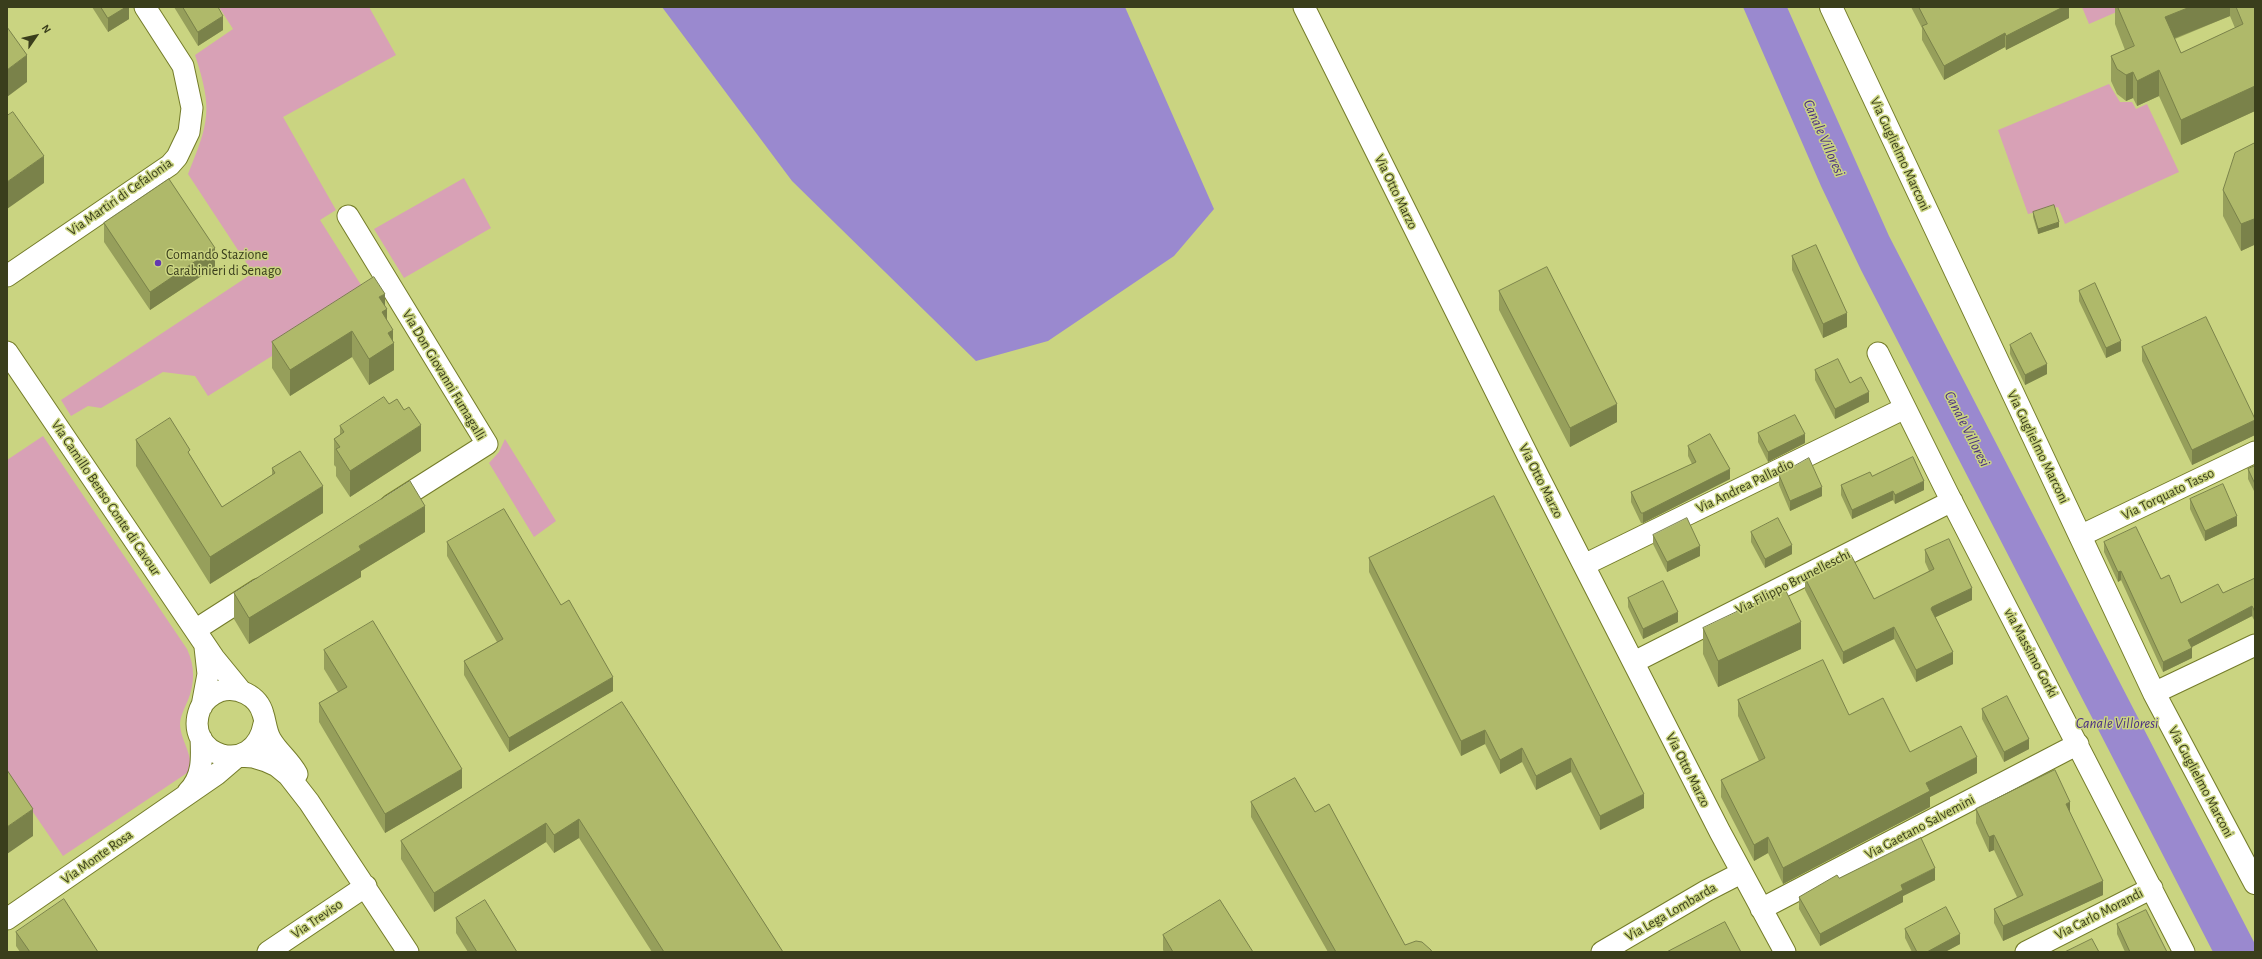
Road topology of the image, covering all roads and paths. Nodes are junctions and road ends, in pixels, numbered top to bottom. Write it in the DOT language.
graph roads {
  1 [pos="146,7"];
  2 [pos="1304,7"];
  3 [pos="1831,7"];
  4 [pos="348,216"];
  5 [pos="7,276"];
  6 [pos="7,352"];
  7 [pos="1878,354"];
  8 [pos="1905,408"];
  9 [pos="2255,452"];
  10 [pos="1952,501"];
  11 [pos="374,516"];
  12 [pos="2080,536"];
  13 [pos="1584,565"];
  14 [pos="275,579"];
  15 [pos="200,637"];
  16 [pos="2255,644"];
  17 [pos="1634,662"];
  18 [pos="240,690"];
  19 [pos="2154,693"];
  20 [pos="202,706"];
  21 [pos="264,724"];
  22 [pos="201,738"];
  23 [pos="2078,744"];
  24 [pos="238,756"];
  25 [pos="186,794"];
  26 [pos="309,802"];
  27 [pos="1741,873"];
  28 [pos="2255,883"];
  29 [pos="366,886"];
  30 [pos="2152,888"];
  31 [pos="1761,909"];
  32 [pos="7,919"];
  33 [pos="268,952"];
  34 [pos="408,952"];
  35 [pos="1602,952"];
  36 [pos="1785,952"];
  37 [pos="2026,952"];
  38 [pos="2184,952"];
  1 -- 5 [label="street, Via Martiri di Cefalonia"];
  2 -- 13 [label="street, Via Otto Marzo"];
  3 -- 12 [label="street, Via Guglielmo Marconi"];
  4 -- 11 [label="street, Via Don Giovanni Fumagalli"];
  6 -- 15 [label="street, Via Camillo Benso Conte di Cavour"];
  7 -- 8 [label="street, via Massimo Gorki"];
  8 -- 10 [label="street, via Massimo Gorki"];
  8 -- 13 [label="street, Via Andrea Palladio"];
  9 -- 12 [label="street, Via Torquato Tasso"];
  10 -- 17 [label="street, Via Filippo Brunelleschi"];
  10 -- 23 [label="street, via Massimo Gorki"];
  12 -- 19 [label="street, Via Guglielmo Marconi"];
  13 -- 17 [label="street, Via Otto Marzo"];
  14 -- 15 [label="street"];
  15 -- 18 [label="street, Via Camillo Benso Conte di Cavour"];
  15 -- 20 [label="street, Via Camillo Benso Conte di Cavour"];
  16 -- 19 [label="street"];
  17 -- 27 [label="street, Via Otto Marzo"];
  18 -- 20 [label="street"];
  18 -- 21 [label="street"];
  19 -- 28 [label="street, Via Guglielmo Marconi"];
  20 -- 22 [label="street"];
  21 -- 24 [label="street"];
  21 -- 26 [label="street"];
  22 -- 24 [label="street"];
  22 -- 25 [label="street"];
  23 -- 30 [label="street, via Massimo Gorki"];
  23 -- 31 [label="street, Via Gaetano Salvemini"];
  24 -- 25 [label="street, Via Monte Rosa"];
  24 -- 26 [label="street"];
  25 -- 32 [label="street, Via Monte Rosa"];
  26 -- 29 [label="street"];
  27 -- 31 [label="street, Via Otto Marzo"];
  27 -- 35 [label="street, Via Lega Lombarda"];
  29 -- 33 [label="street, Via Treviso"];
  29 -- 34 [label="street"];
  30 -- 37 [label="street, Via Carlo Morandi"];
  30 -- 38 [label="street, via Massimo Gorki"];
  31 -- 36 [label="street, Via Otto Marzo"];
}
